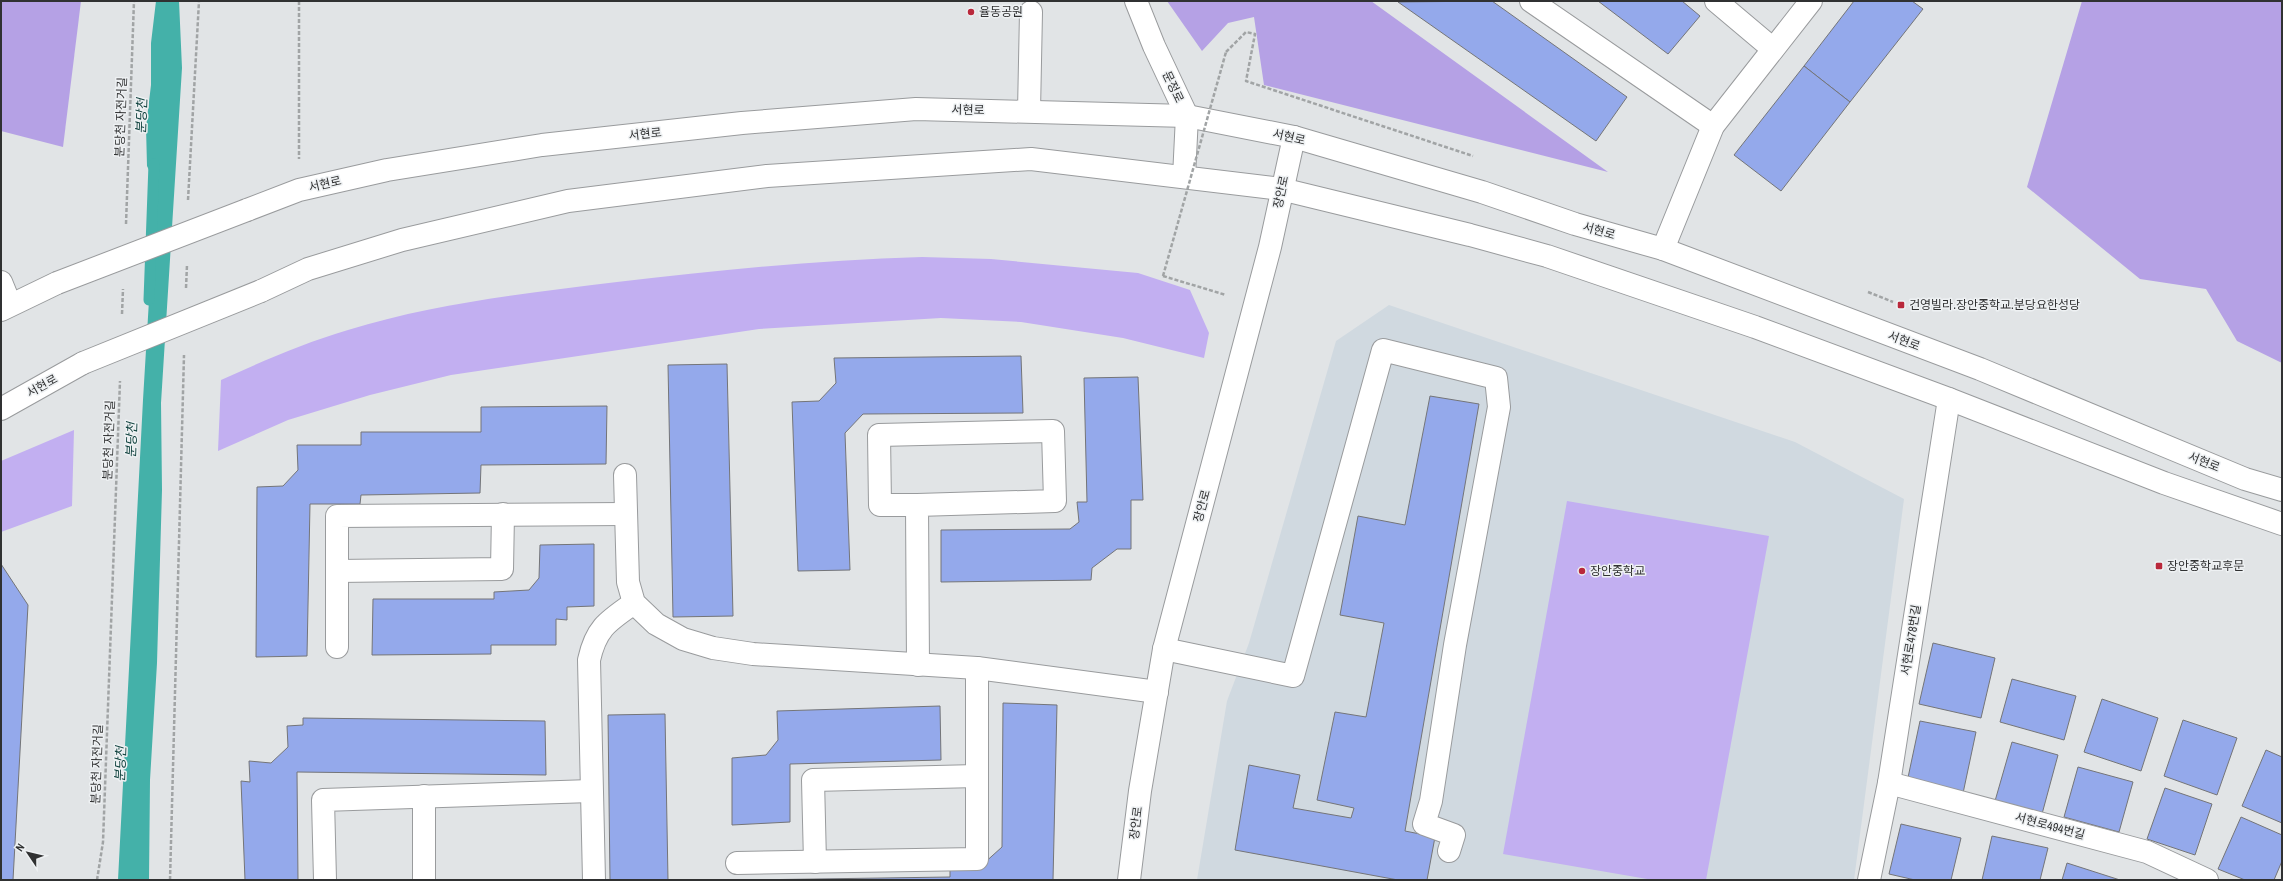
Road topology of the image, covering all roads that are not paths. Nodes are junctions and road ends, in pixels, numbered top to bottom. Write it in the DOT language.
graph roads {
  1 [pos="1136,1"];
  2 [pos="1531,1"];
  3 [pos="1716,1"];
  4 [pos="1811,1"];
  5 [pos="1031,12"];
  6 [pos="1773,49"];
  7 [pos="1028,111"];
  8 [pos="1187,116"];
  9 [pos="1713,126"];
  10 [pos="1294,137"];
  11 [pos="1184,177"];
  12 [pos="1282,188"];
  13 [pos="1663,249"];
  14 [pos="1,282"];
  15 [pos="6,307"];
  16 [pos="1949,399"];
  17 [pos="1,409"];
  18 [pos="625,475"];
  19 [pos="2282,490"];
  20 [pos="917,505"];
  21 [pos="503,514"];
  22 [pos="626,514"];
  23 [pos="2282,524"];
  24 [pos="337,571"];
  25 [pos="634,603"];
  26 [pos="337,647"];
  27 [pos="1164,649"];
  28 [pos="918,665"];
  29 [pos="977,668"];
  30 [pos="1157,692"];
  31 [pos="977,776"];
  32 [pos="1889,783"];
  33 [pos="591,791"];
  34 [pos="424,796"];
  35 [pos="1449,851"];
  36 [pos="815,862"];
  37 [pos="737,863"];
  38 [pos="325,880"];
  39 [pos="424,880"];
  40 [pos="594,880"];
  41 [pos="1129,880"];
  42 [pos="1869,880"];
  43 [pos="2207,880"];
  1 -- 8 [label="main road, 문정로"];
  2 -- 9 [label="main road"];
  3 -- 6 [label="main road"];
  4 -- 6 [label="main road"];
  5 -- 7 [label="main road"];
  6 -- 9 [label="main road"];
  7 -- 8 [label="main road, 서현로"];
  7 -- 15 [label="main road, 서현로, bridge"];
  8 -- 10 [label="main road, 서현로"];
  8 -- 11 [label="main road, 문정로"];
  9 -- 13 [label="main road"];
  10 -- 12 [label="main road, 장안로"];
  10 -- 13 [label="main road, 서현로"];
  11 -- 12 [label="main road"];
  11 -- 17 [label="main road, 서현로, bridge"];
  12 -- 16 [label="main road"];
  12 -- 27 [label="main road, 장안로"];
  13 -- 19 [label="main road, 서현로"];
  14 -- 15 [label="main road"];
  16 -- 23 [label="main road"];
  16 -- 32 [label="main road, 서현로478번길"];
  18 -- 22 [label="main road"];
  20 -- 20 [label="main road"];
  20 -- 28 [label="main road"];
  21 -- 22 [label="main road"];
  21 -- 24 [label="main road"];
  21 -- 24 [label="main road"];
  22 -- 25 [label="main road"];
  24 -- 26 [label="main road"];
  25 -- 28 [label="main road"];
  25 -- 33 [label="main road"];
  27 -- 30 [label="main road, 장안로"];
  27 -- 35 [label="main road"];
  28 -- 29 [label="main road"];
  29 -- 30 [label="main road"];
  29 -- 31 [label="main road"];
  30 -- 41 [label="main road, 장안로"];
  31 -- 36 [label="main road"];
  31 -- 36 [label="main road"];
  32 -- 42 [label="main road, 서현로478번길"];
  32 -- 43 [label="main road, 서현로494번길"];
  33 -- 34 [label="main road"];
  33 -- 40 [label="main road"];
  34 -- 38 [label="main road"];
  34 -- 39 [label="main road"];
  36 -- 37 [label="main road"];
}
